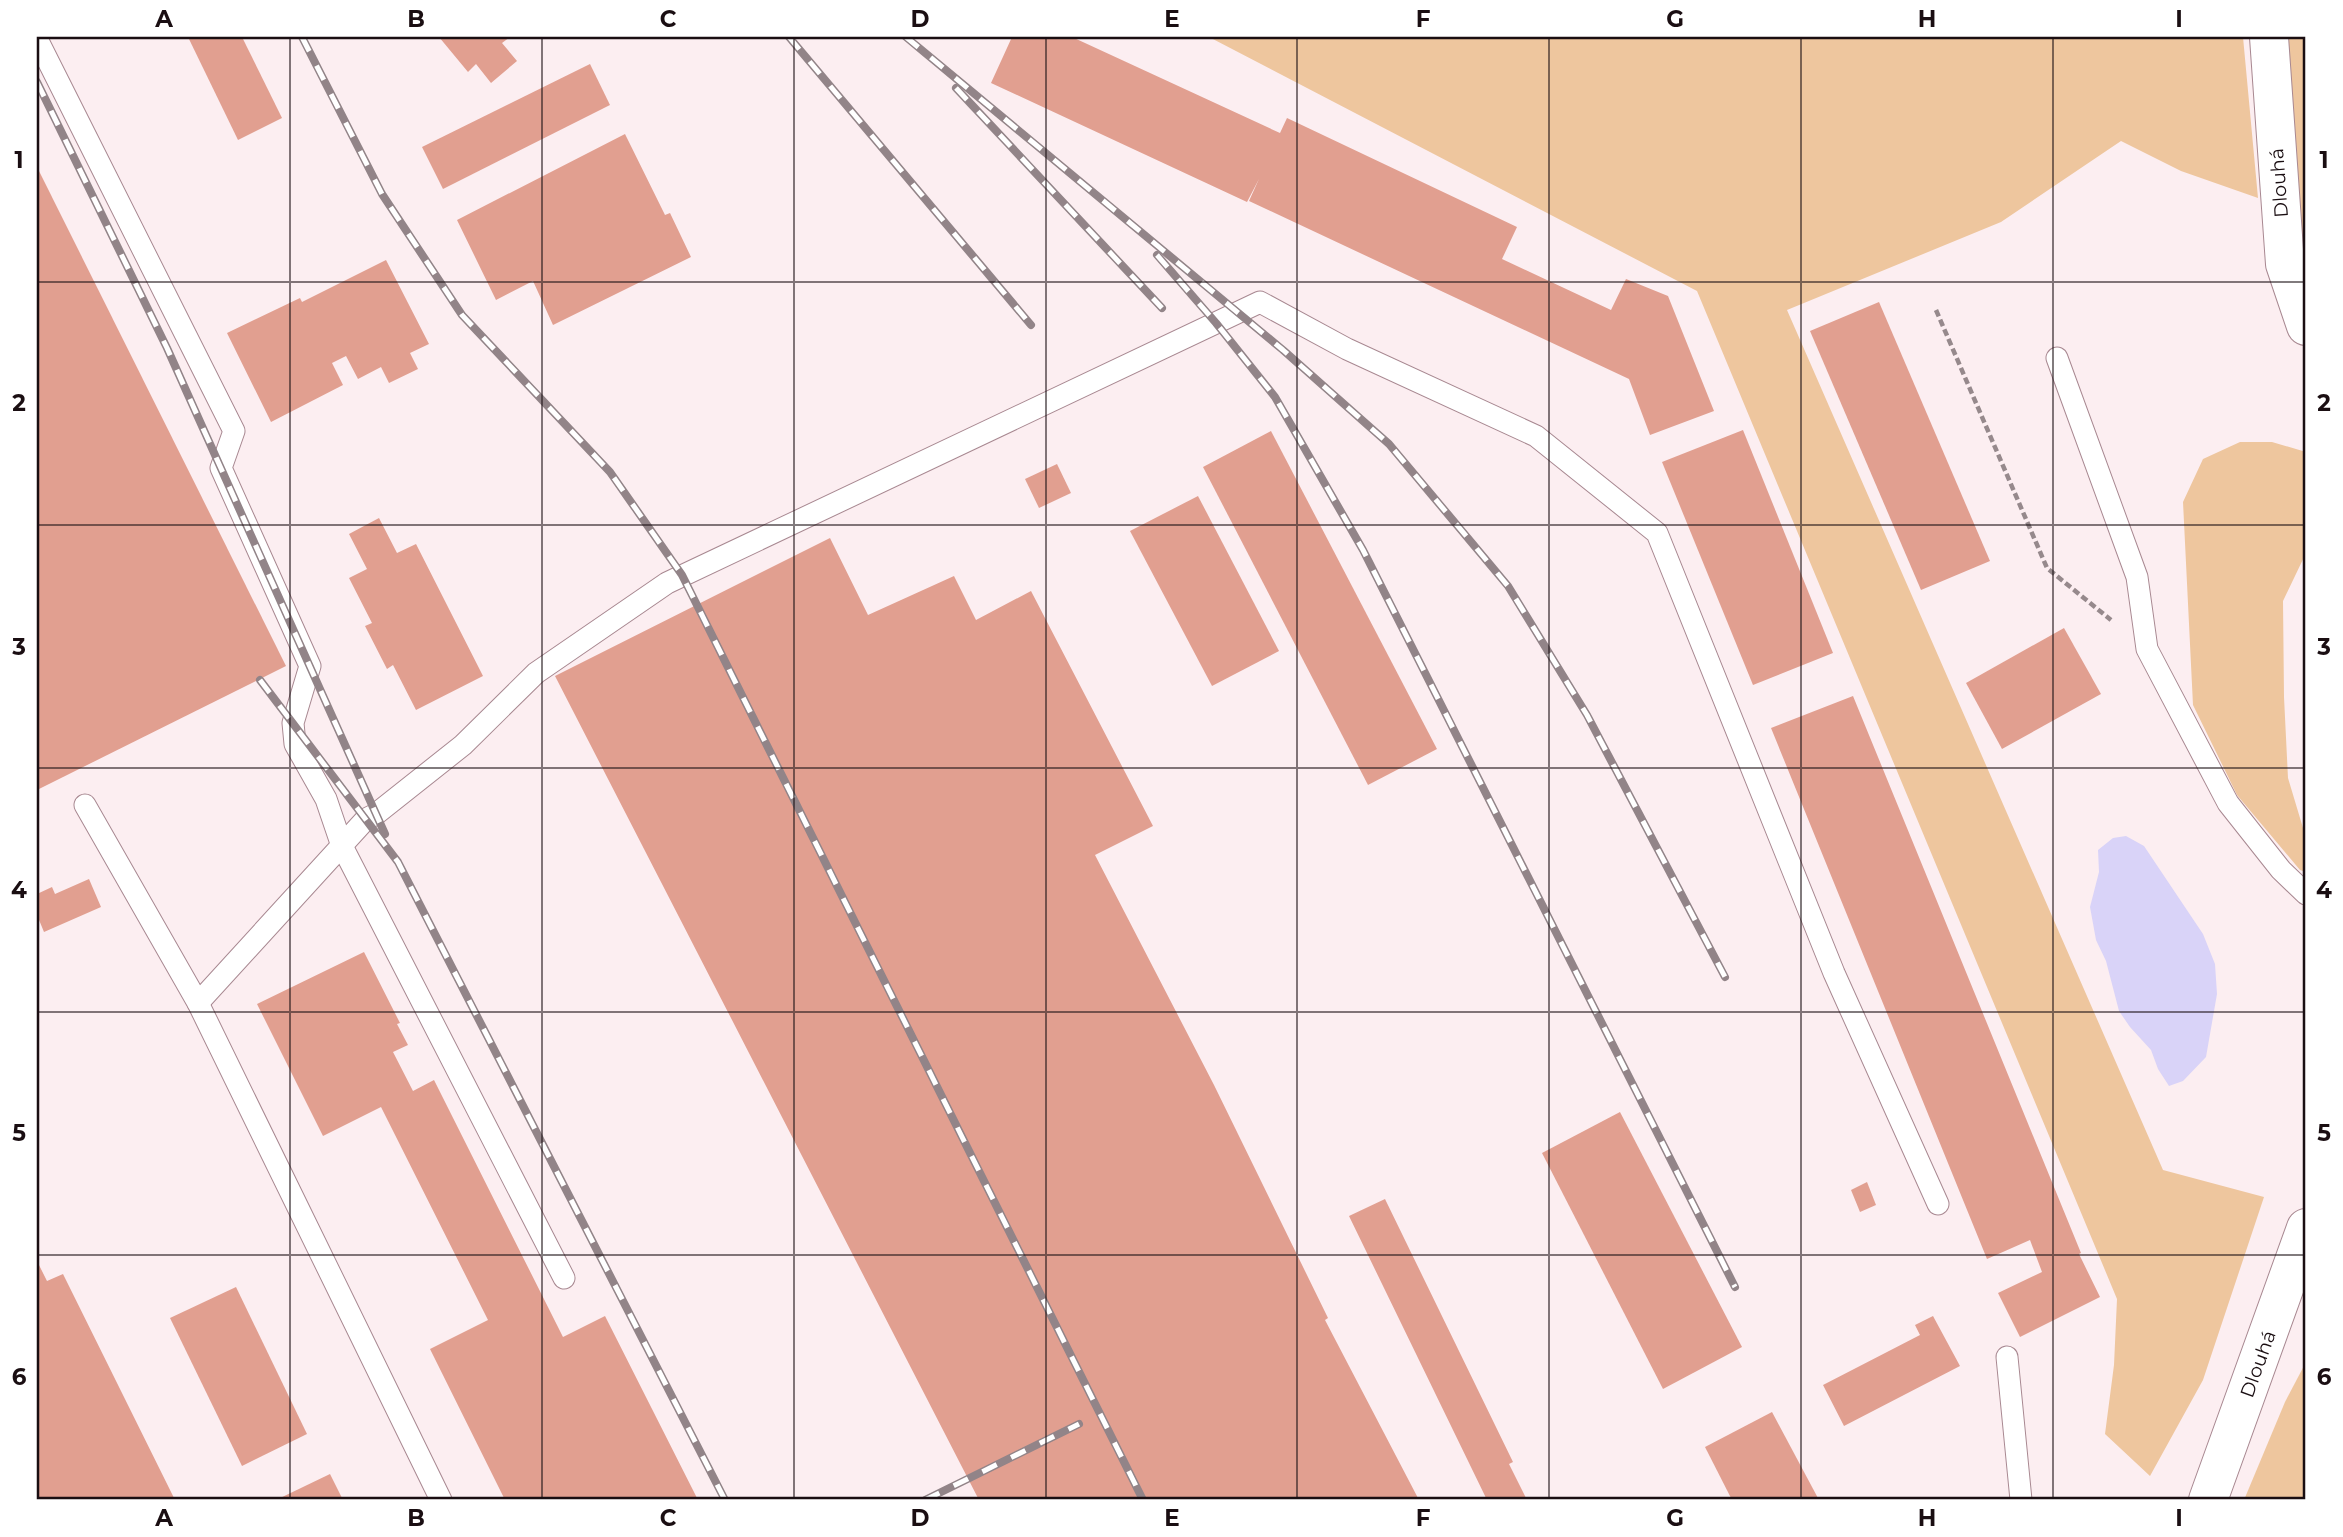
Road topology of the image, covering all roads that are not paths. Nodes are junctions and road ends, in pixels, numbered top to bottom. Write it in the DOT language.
graph roads {
  1 [pos="2269,37"];
  2 [pos="37,39"];
  3 [pos="2306,326"];
  4 [pos="2057,358"];
  5 [pos="85,805"];
  6 [pos="342,846"];
  7 [pos="2306,894"];
  8 [pos="198,1003"];
  9 [pos="1938,1204"];
  10 [pos="2306,1228"];
  11 [pos="564,1278"];
  12 [pos="2007,1356"];
  13 [pos="441,1500"];
  14 [pos="2021,1500"];
  15 [pos="2208,1500"];
  1 -- 3 [label="street, Dlouhá"];
  2 -- 6 [label="lane"];
  4 -- 7 [label="lane"];
  5 -- 8 [label="lane"];
  6 -- 8 [label="lane"];
  6 -- 9 [label="lane"];
  6 -- 11 [label="lane"];
  8 -- 13 [label="lane"];
  10 -- 15 [label="street, Dlouhá"];
  12 -- 14 [label="lane"];
}
